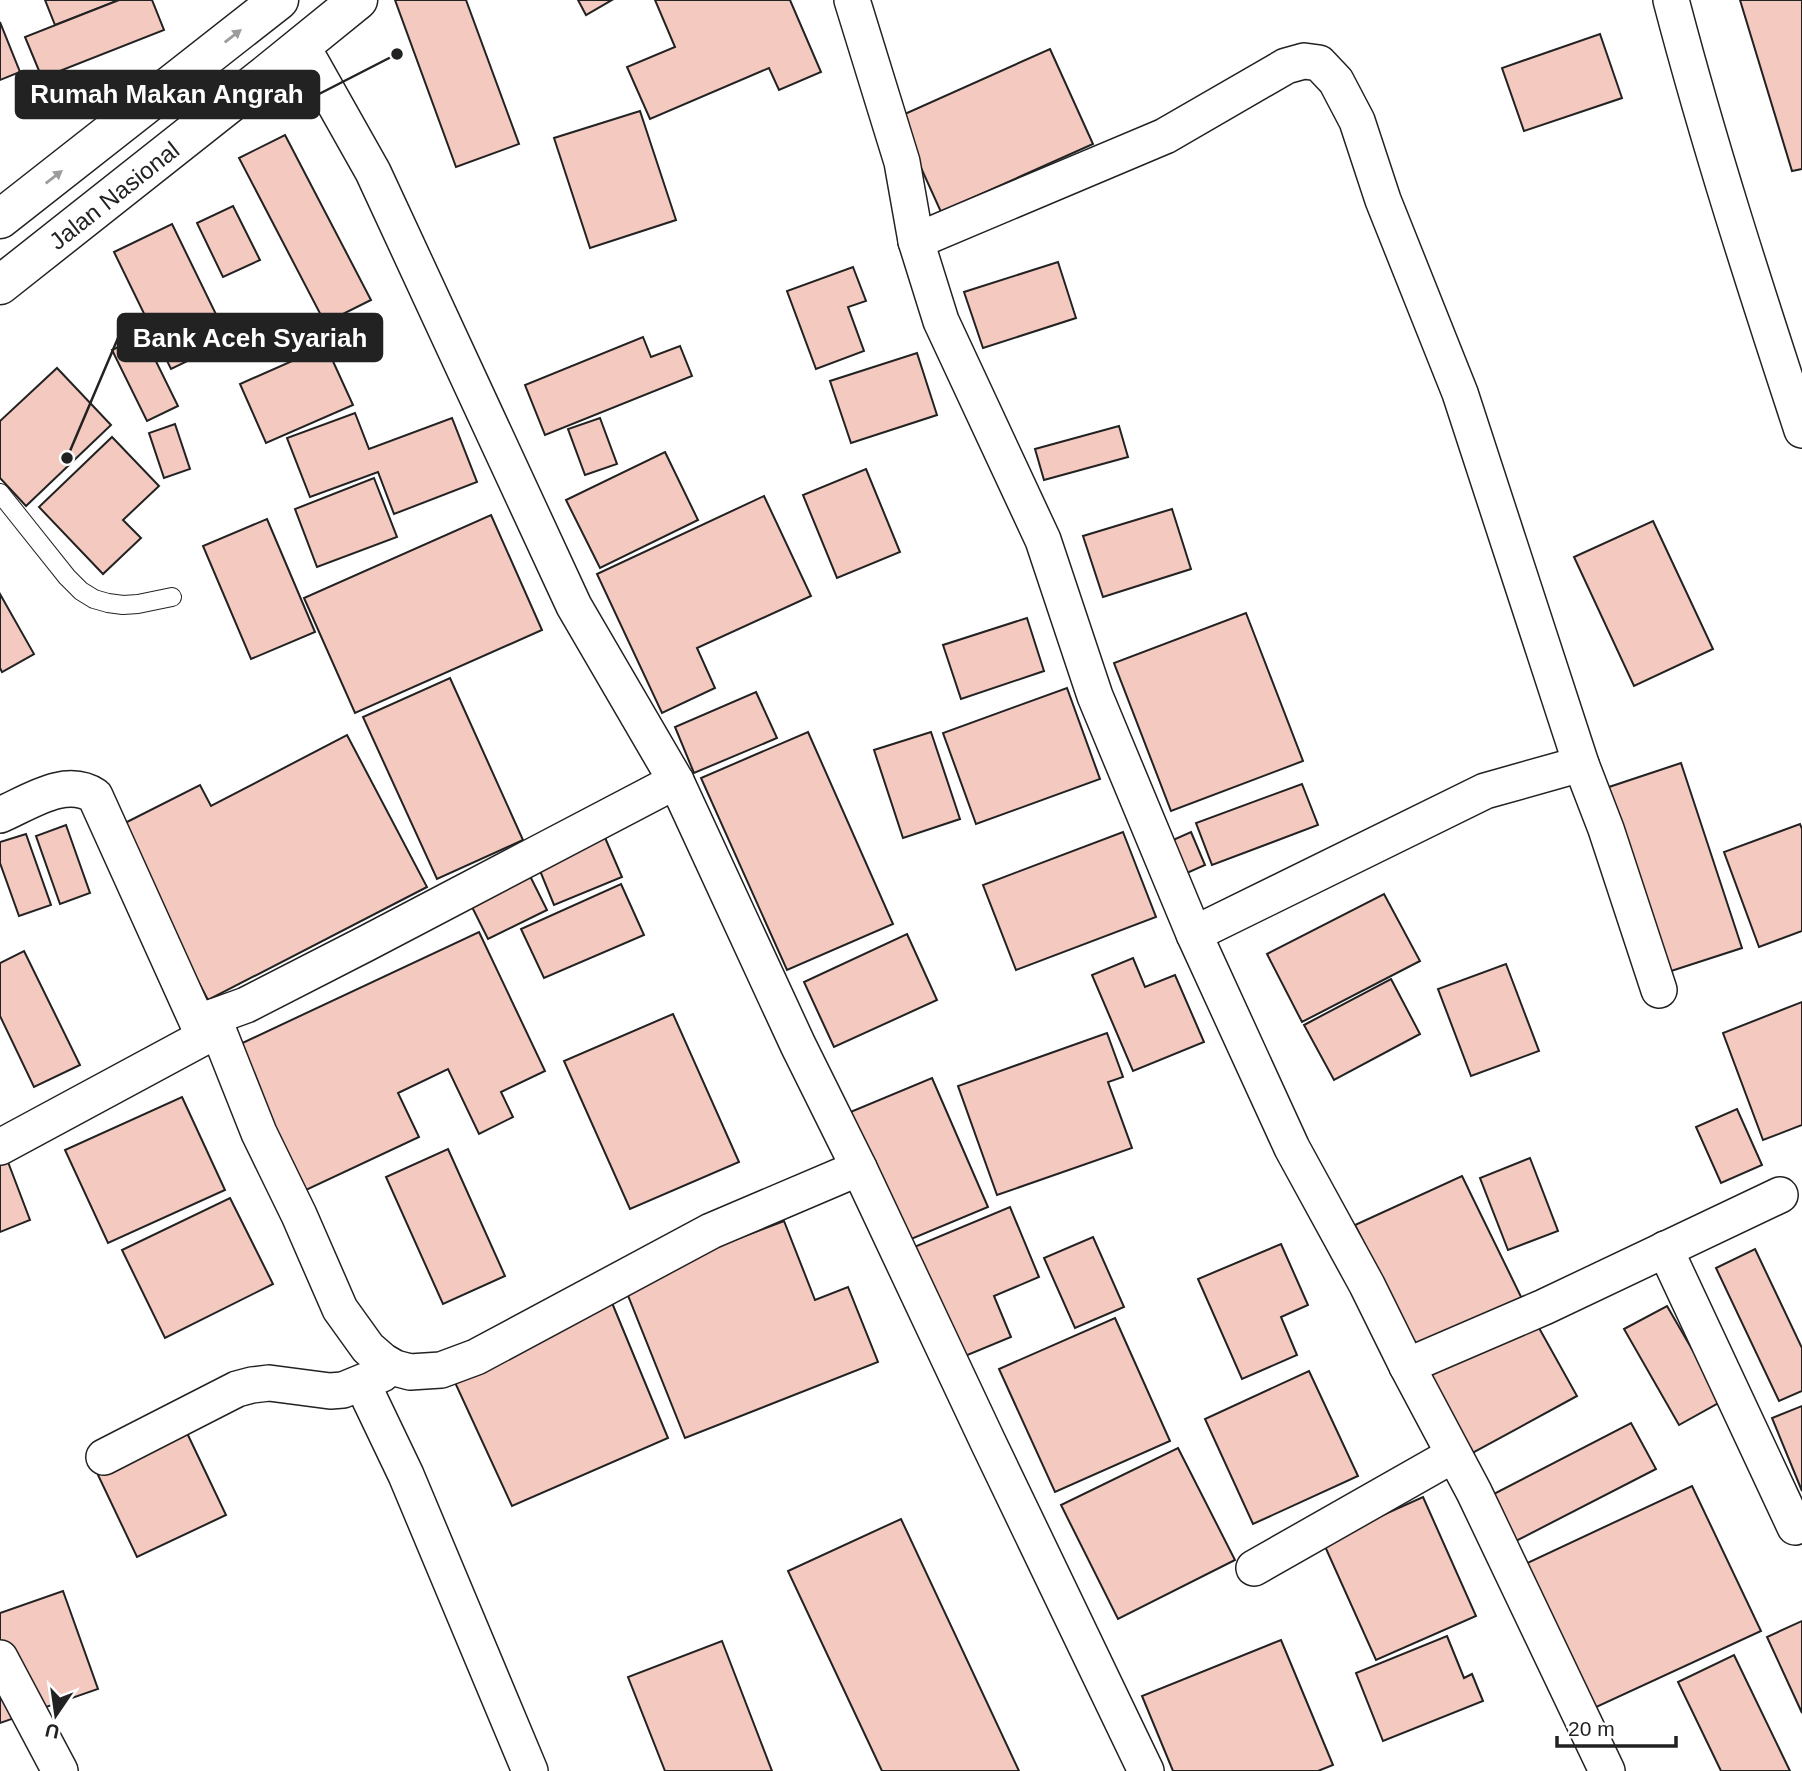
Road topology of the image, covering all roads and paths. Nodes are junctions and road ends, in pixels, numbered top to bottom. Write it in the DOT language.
graph roads {
  1 [pos="279,0"];
  2 [pos="358,0"];
  3 [pos="852,0"];
  4 [pos="1671,0"];
  5 [pos="302,46"];
  6 [pos="0,219"];
  7 [pos="916,242"];
  8 [pos="0,285"];
  9 [pos="1802,430"];
  10 [pos="0,493"];
  11 [pos="172,597"];
  12 [pos="1581,764"];
  13 [pos="676,781"];
  14 [pos="0,815"];
  15 [pos="1194,934"];
  16 [pos="1659,990"];
  17 [pos="209,1027"];
  18 [pos="0,1147"];
  19 [pos="859,1168"];
  20 [pos="1780,1195"];
  21 [pos="1665,1249"];
  22 [pos="1407,1366"];
  23 [pos="395,1368"];
  24 [pos="362,1383"];
  25 [pos="1453,1455"];
  26 [pos="104,1457"];
  27 [pos="1795,1527"];
  28 [pos="1254,1568"];
  29 [pos="0,1658"];
  30 [pos="60,1771"];
  31 [pos="530,1771"];
  32 [pos="1146,1771"];
  33 [pos="1607,1771"];
  6 -- 1 [label="highway, one-way"];
  2 -- 5 [label="highway, Jalan Nasional"];
  3 -- 7 [label="street"];
  4 -- 9 [label="street"];
  5 -- 8 [label="highway, Jalan Nasional"];
  5 -- 13 [label="street"];
  7 -- 12 [label="street"];
  7 -- 15 [label="street"];
  10 -- 11 [label="lane"];
  12 -- 15 [label="street"];
  12 -- 16 [label="street"];
  13 -- 17 [label="street"];
  13 -- 19 [label="street"];
  14 -- 17 [label="street"];
  15 -- 22 [label="street"];
  17 -- 18 [label="street"];
  17 -- 23 [label="street"];
  19 -- 23 [label="street"];
  19 -- 32 [label="street"];
  20 -- 21 [label="street"];
  21 -- 22 [label="street"];
  21 -- 27 [label="street"];
  22 -- 25 [label="street"];
  23 -- 24 [label="street"];
  24 -- 26 [label="street"];
  24 -- 31 [label="street"];
  25 -- 28 [label="street"];
  25 -- 33 [label="street"];
  29 -- 30 [label="street"];
}
